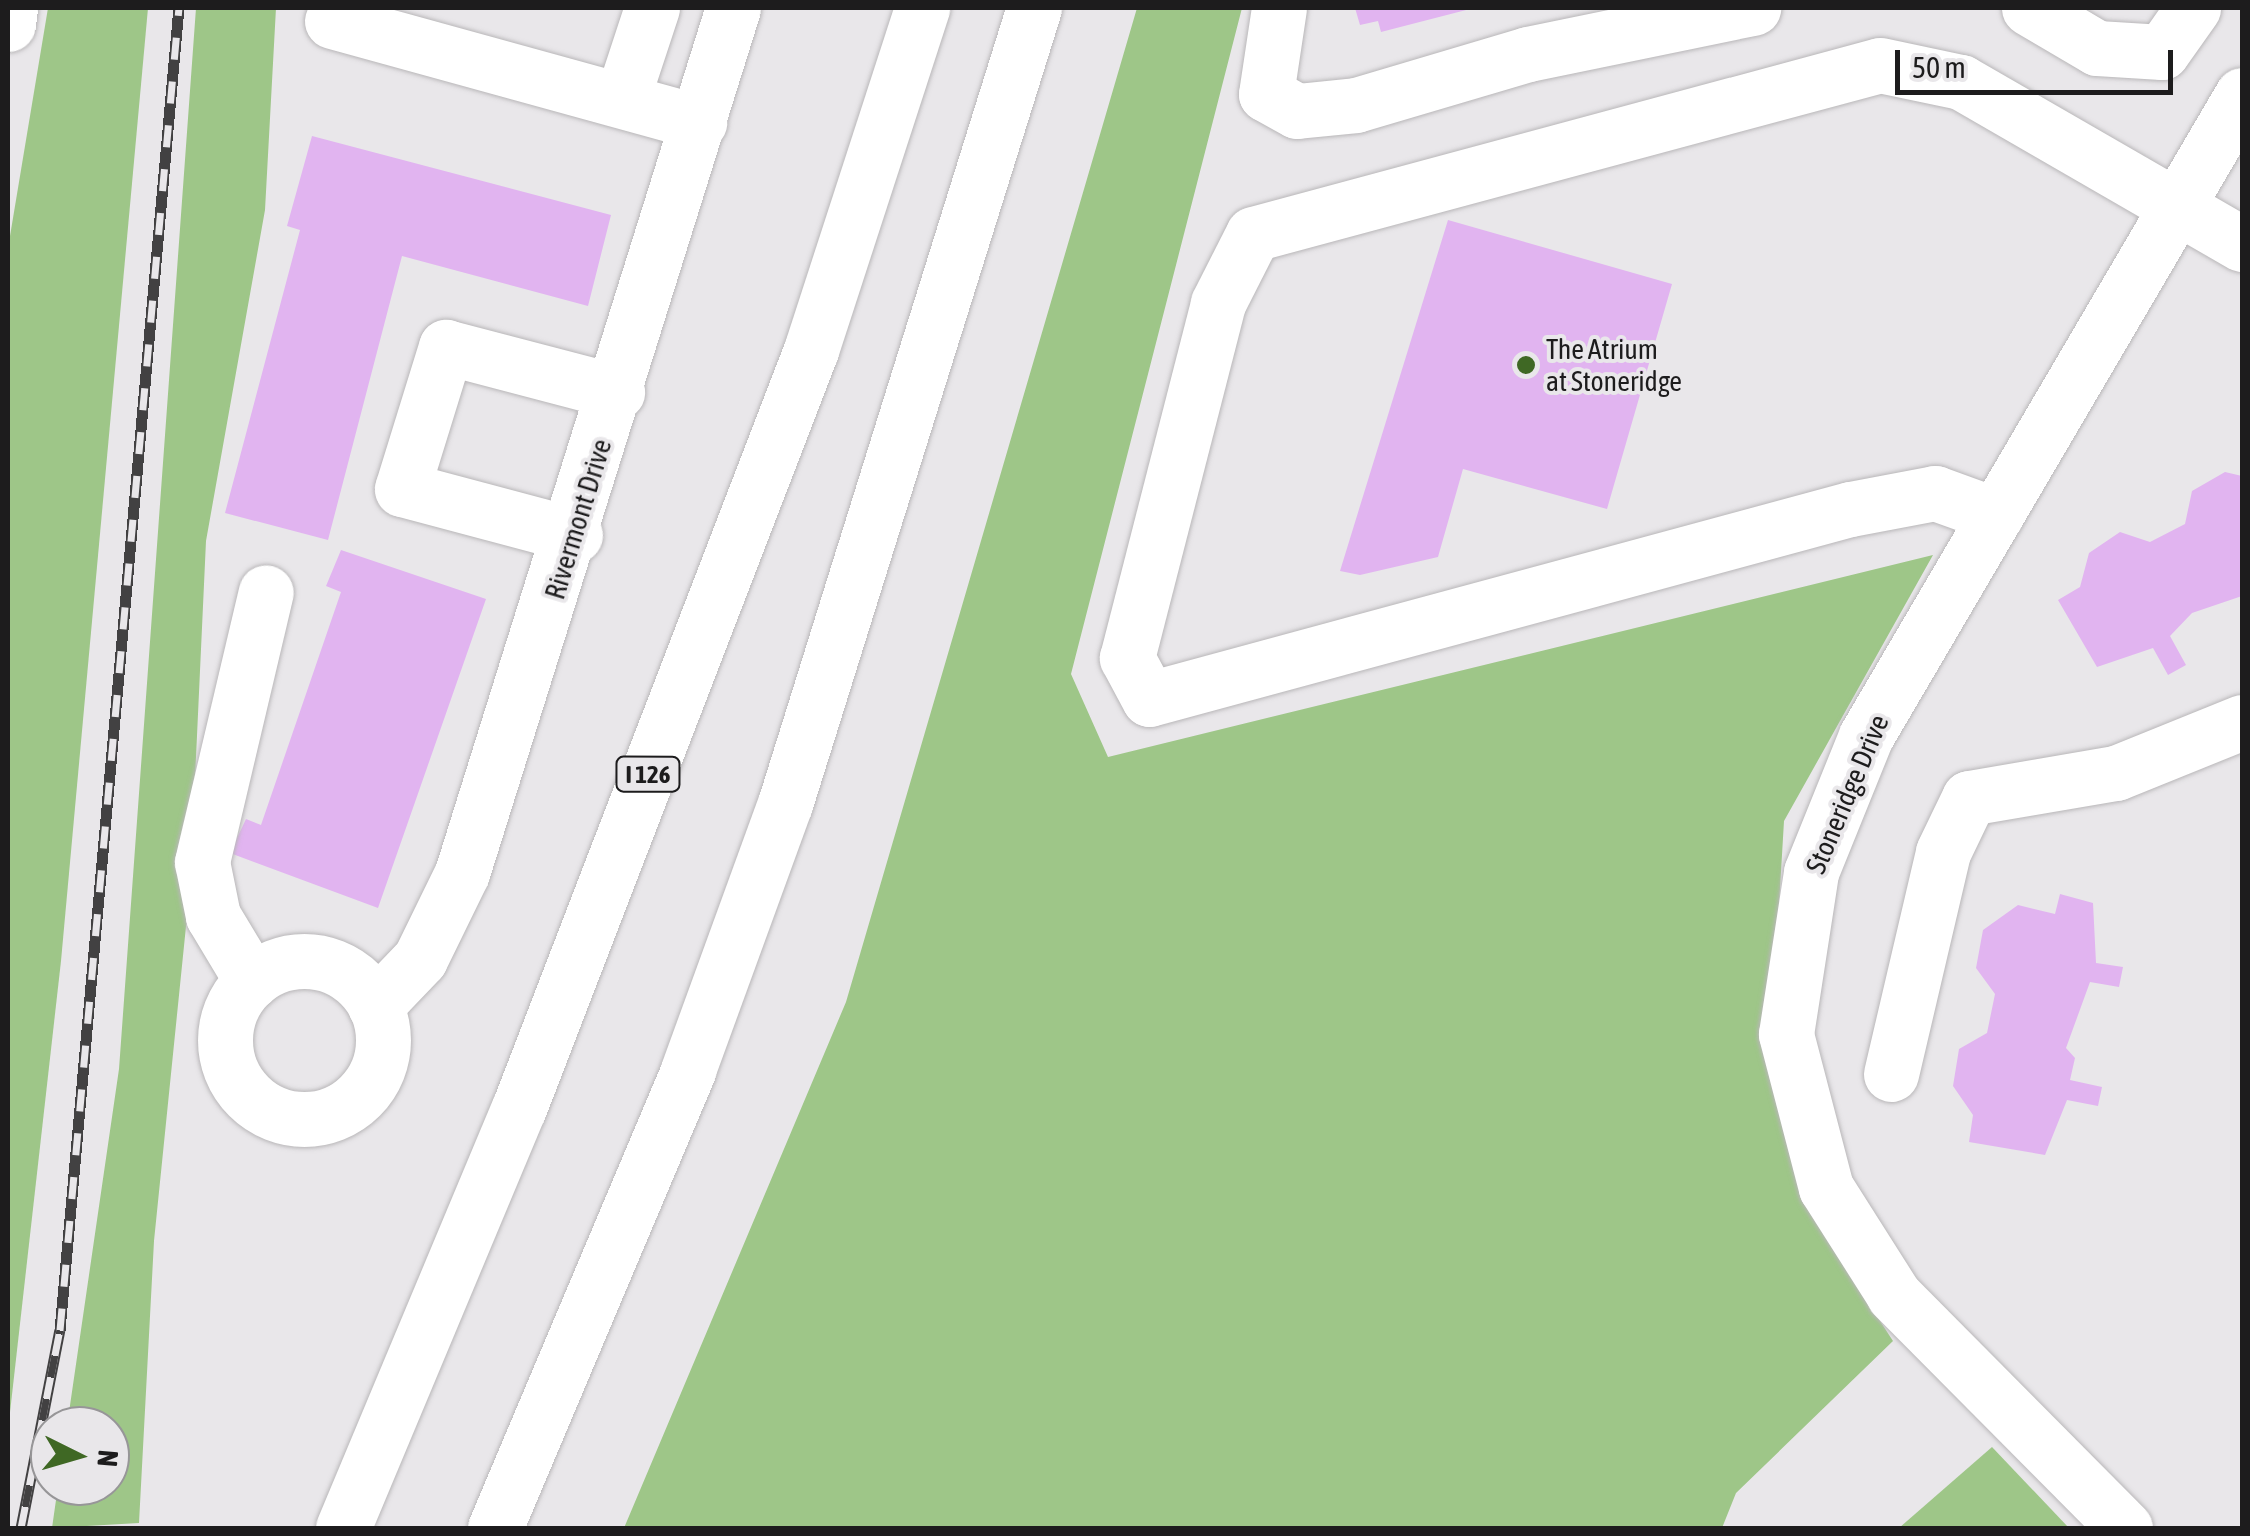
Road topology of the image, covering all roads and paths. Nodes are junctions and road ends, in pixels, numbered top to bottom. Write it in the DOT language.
graph roads {
  1 [pos="10,8"];
  2 [pos="652,8"];
  3 [pos="732,8"];
  4 [pos="922,8"];
  5 [pos="1034,8"];
  6 [pos="1279,8"];
  7 [pos="1752,8"];
  8 [pos="2029,8"];
  9 [pos="2193,8"];
  10 [pos="332,21"];
  11 [pos="8,24"];
  12 [pos="2242,95"];
  13 [pos="622,99"];
  14 [pos="699,122"];
  15 [pos="2176,209"];
  16 [pos="2242,244"];
  17 [pos="617,392"];
  18 [pos="1996,515"];
  19 [pos="575,535"];
  20 [pos="266,592"];
  21 [pos="2242,722"];
  22 [pos="252,980"];
  23 [pos="375,1006"];
  24 [pos="1891,1074"];
  25 [pos="343,1528"];
  26 [pos="495,1528"];
  27 [pos="2125,1528"];
  1 -- 11 [label="main road"];
  2 -- 13 [label="main road"];
  3 -- 14 [label="main road, Rivermont Drive"];
  4 -- 25 [label="main road, I 126"];
  5 -- 26 [label="main road"];
  6 -- 7 [label="main road"];
  8 -- 9 [label="main road"];
  10 -- 13 [label="main road"];
  12 -- 15 [label="main road, Stoneridge Drive"];
  13 -- 14 [label="main road"];
  14 -- 17 [label="main road, Rivermont Drive"];
  15 -- 16 [label="main road"];
  15 -- 18 [label="main road, Stoneridge Drive"];
  15 -- 18 [label="main road"];
  17 -- 19 [label="main road, Rivermont Drive"];
  17 -- 19 [label="main road"];
  18 -- 27 [label="main road, Stoneridge Drive"];
  19 -- 23 [label="main road, Rivermont Drive"];
  20 -- 22 [label="main road"];
  21 -- 24 [label="main road"];
  22 -- 23 [label="main road"];
  22 -- 23 [label="main road"];
}
